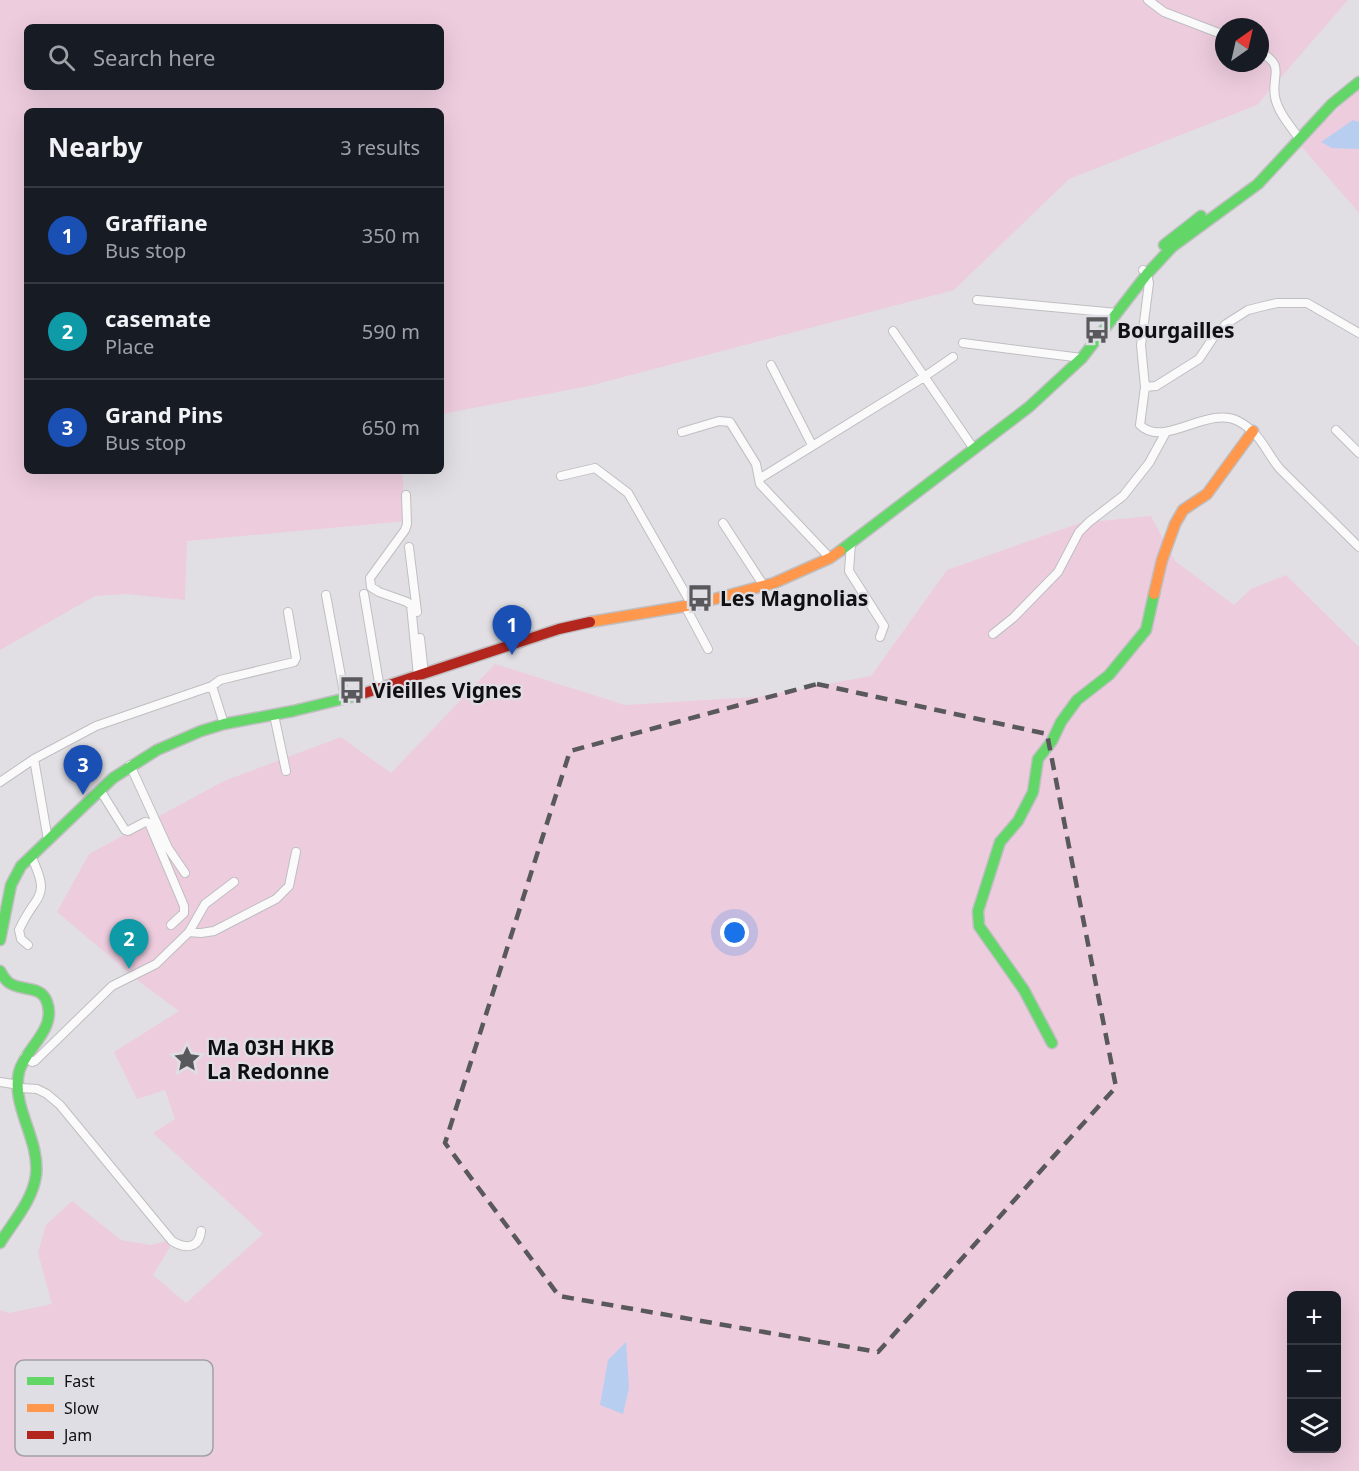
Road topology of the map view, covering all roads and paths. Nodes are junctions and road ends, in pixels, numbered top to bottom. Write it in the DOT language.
graph roads {
  1 [pos="1148,0"];
  2 [pos="1215,32"];
  3 [pos="1269,59"];
  4 [pos="1359,72"];
  5 [pos="1359,82"];
  6 [pos="1332,104"];
  7 [pos="1299,138"];
  8 [pos="1145,272"];
  9 [pos="977,300"];
  10 [pos="1116,313"];
  11 [pos="893,331"];
  12 [pos="1359,333"];
  13 [pos="963,343"];
  14 [pos="953,357"];
  15 [pos="1082,358"];
  16 [pos="771,365"];
  17 [pos="924,377"];
  18 [pos="1145,387"];
  19 [pos="1252,430"];
  20 [pos="1336,430"];
  21 [pos="682,432"];
  22 [pos="1166,432"];
  23 [pos="812,445"];
  24 [pos="974,449"];
  25 [pos="1359,453"];
  26 [pos="561,476"];
  27 [pos="759,479"];
  28 [pos="406,495"];
  29 [pos="723,523"];
  30 [pos="851,543"];
  31 [pos="1359,547"];
  32 [pos="410,548"];
  33 [pos="830,558"];
  34 [pos="764,586"];
  35 [pos="364,594"];
  36 [pos="326,595"];
  37 [pos="688,606"];
  38 [pos="288,612"];
  39 [pos="993,634"];
  40 [pos="880,637"];
  41 [pos="708,649"];
  42 [pos="421,675"];
  43 [pos="212,687"];
  44 [pos="380,689"];
  45 [pos="345,698"];
  46 [pos="274,715"];
  47 [pos="224,724"];
  48 [pos="34,759"];
  49 [pos="130,765"];
  50 [pos="286,771"];
  51 [pos="0,782"];
  52 [pos="100,790"];
  53 [pos="48,840"];
  54 [pos="296,852"];
  55 [pos="31,856"];
  56 [pos="185,873"];
  57 [pos="234,882"];
  58 [pos="6,886"];
  59 [pos="4,898"];
  60 [pos="171,925"];
  61 [pos="189,932"];
  62 [pos="0,940"];
  63 [pos="28,945"];
  64 [pos="0,971"];
  65 [pos="1052,1044"];
  66 [pos="25,1056"];
  67 [pos="0,1082"];
  68 [pos="17,1086"];
  69 [pos="201,1231"];
  70 [pos="0,1243"];
  1 -- 2 [label="street"];
  3 -- 7 [label="street"];
  4 -- 6 [label="street"];
  5 -- 6 [label="street"];
  6 -- 7 [label="street"];
  7 -- 8 [label="street"];
  8 -- 10 [label="street"];
  8 -- 18 [label="street"];
  9 -- 10 [label="street"];
  10 -- 15 [label="street"];
  11 -- 17 [label="street"];
  12 -- 18 [label="street"];
  13 -- 15 [label="street"];
  14 -- 17 [label="street"];
  15 -- 24 [label="street"];
  16 -- 23 [label="street"];
  17 -- 23 [label="street"];
  17 -- 24 [label="street"];
  18 -- 22 [label="street"];
  19 -- 22 [label="street"];
  19 -- 31 [label="street"];
  19 -- 65 [label="street"];
  20 -- 25 [label="street"];
  21 -- 27 [label="street"];
  22 -- 39 [label="street"];
  23 -- 27 [label="street"];
  24 -- 30 [label="street"];
  26 -- 37 [label="street"];
  27 -- 33 [label="street"];
  28 -- 42 [label="street"];
  29 -- 34 [label="street"];
  30 -- 33 [label="street"];
  30 -- 40 [label="street"];
  32 -- 42 [label="street"];
  33 -- 34 [label="street"];
  34 -- 37 [label="street"];
  35 -- 44 [label="street"];
  36 -- 45 [label="street"];
  37 -- 41 [label="street"];
  37 -- 42 [label="street"];
  38 -- 43 [label="street"];
  42 -- 44 [label="street"];
  43 -- 47 [label="street"];
  43 -- 48 [label="street"];
  44 -- 45 [label="street"];
  45 -- 46 [label="street"];
  46 -- 47 [label="street"];
  46 -- 50 [label="street"];
  47 -- 49 [label="street"];
  48 -- 51 [label="street"];
  48 -- 53 [label="street"];
  49 -- 52 [label="street"];
  49 -- 56 [label="street"];
  52 -- 53 [label="street"];
  52 -- 60 [label="street"];
  53 -- 55 [label="street"];
  54 -- 61 [label="street"];
  55 -- 58 [label="street"];
  55 -- 63 [label="street"];
  57 -- 61 [label="street"];
  58 -- 59 [label="street"];
  59 -- 62 [label="street"];
  61 -- 66 [label="street"];
  64 -- 66 [label="street"];
  66 -- 68 [label="street"];
  67 -- 68 [label="street"];
  68 -- 69 [label="street"];
  68 -- 70 [label="street"];
}
